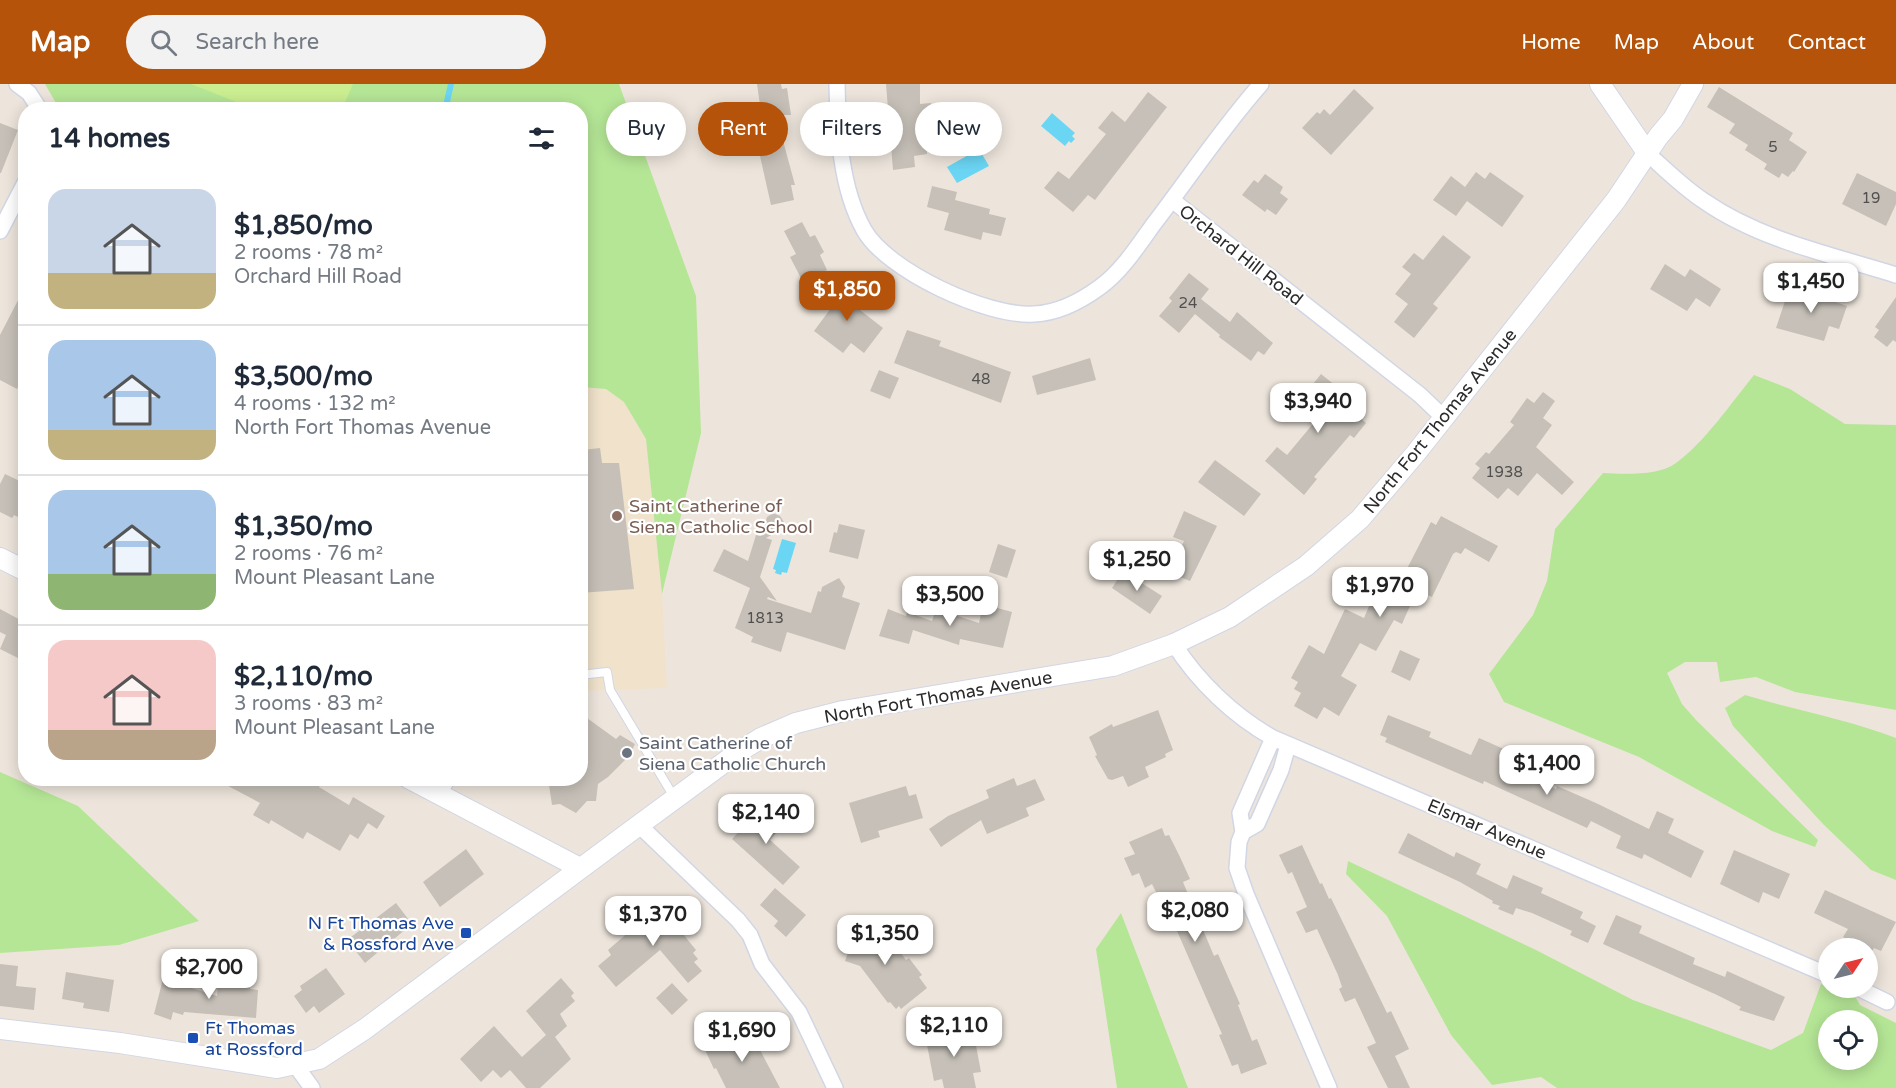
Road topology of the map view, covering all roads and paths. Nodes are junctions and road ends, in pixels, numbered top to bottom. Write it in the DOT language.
graph roads {
  1 [pos="17,84"];
  2 [pos="837,84"];
  3 [pos="1261,84"];
  4 [pos="1600,84"];
  5 [pos="1693,84"];
  6 [pos="35,102"];
  7 [pos="1648,154"];
  8 [pos="18,196"];
  9 [pos="1172,200"];
  10 [pos="0,231"];
  11 [pos="1896,275"];
  12 [pos="1443,417"];
  13 [pos="0,558"];
  14 [pos="18,567"];
  15 [pos="1174,644"];
  16 [pos="588,674"];
  17 [pos="1273,738"];
  18 [pos="1288,745"];
  19 [pos="422,786"];
  20 [pos="447,786"];
  21 [pos="441,797"];
  22 [pos="675,798"];
  23 [pos="639,825"];
  24 [pos="1243,832"];
  25 [pos="580,868"];
  26 [pos="1818,971"];
  27 [pos="1878,998"];
  28 [pos="1887,1002"];
  29 [pos="0,1029"];
  30 [pos="296,1066"];
  31 [pos="312,1088"];
  32 [pos="835,1088"];
  33 [pos="1329,1088"];
  1 -- 6 [label="street"];
  2 -- 9 [label="street, Orchard Hill Road"];
  3 -- 9 [label="street"];
  4 -- 7 [label="street"];
  5 -- 7 [label="street, North Fort Thomas Avenue"];
  7 -- 11 [label="street"];
  7 -- 12 [label="street, North Fort Thomas Avenue"];
  8 -- 10 [label="street"];
  9 -- 12 [label="street, Orchard Hill Road"];
  12 -- 15 [label="street, North Fort Thomas Avenue"];
  13 -- 14 [label="street"];
  15 -- 17 [label="street, Elsmar Avenue"];
  15 -- 22 [label="street, North Fort Thomas Avenue"];
  16 -- 22 [label="lane"];
  17 -- 18 [label="street, Elsmar Avenue"];
  17 -- 24 [label="street"];
  18 -- 24 [label="street"];
  18 -- 26 [label="street, Elsmar Avenue"];
  19 -- 21 [label="street"];
  20 -- 21 [label="lane"];
  21 -- 25 [label="street"];
  22 -- 23 [label="street, North Fort Thomas Avenue"];
  23 -- 25 [label="street, North Fort Thomas Avenue"];
  23 -- 32 [label="street"];
  24 -- 33 [label="street"];
  25 -- 30 [label="street, North Fort Thomas Avenue"];
  27 -- 28 [label="street"];
  29 -- 30 [label="street, North Fort Thomas Avenue"];
  30 -- 31 [label="street"];
}
